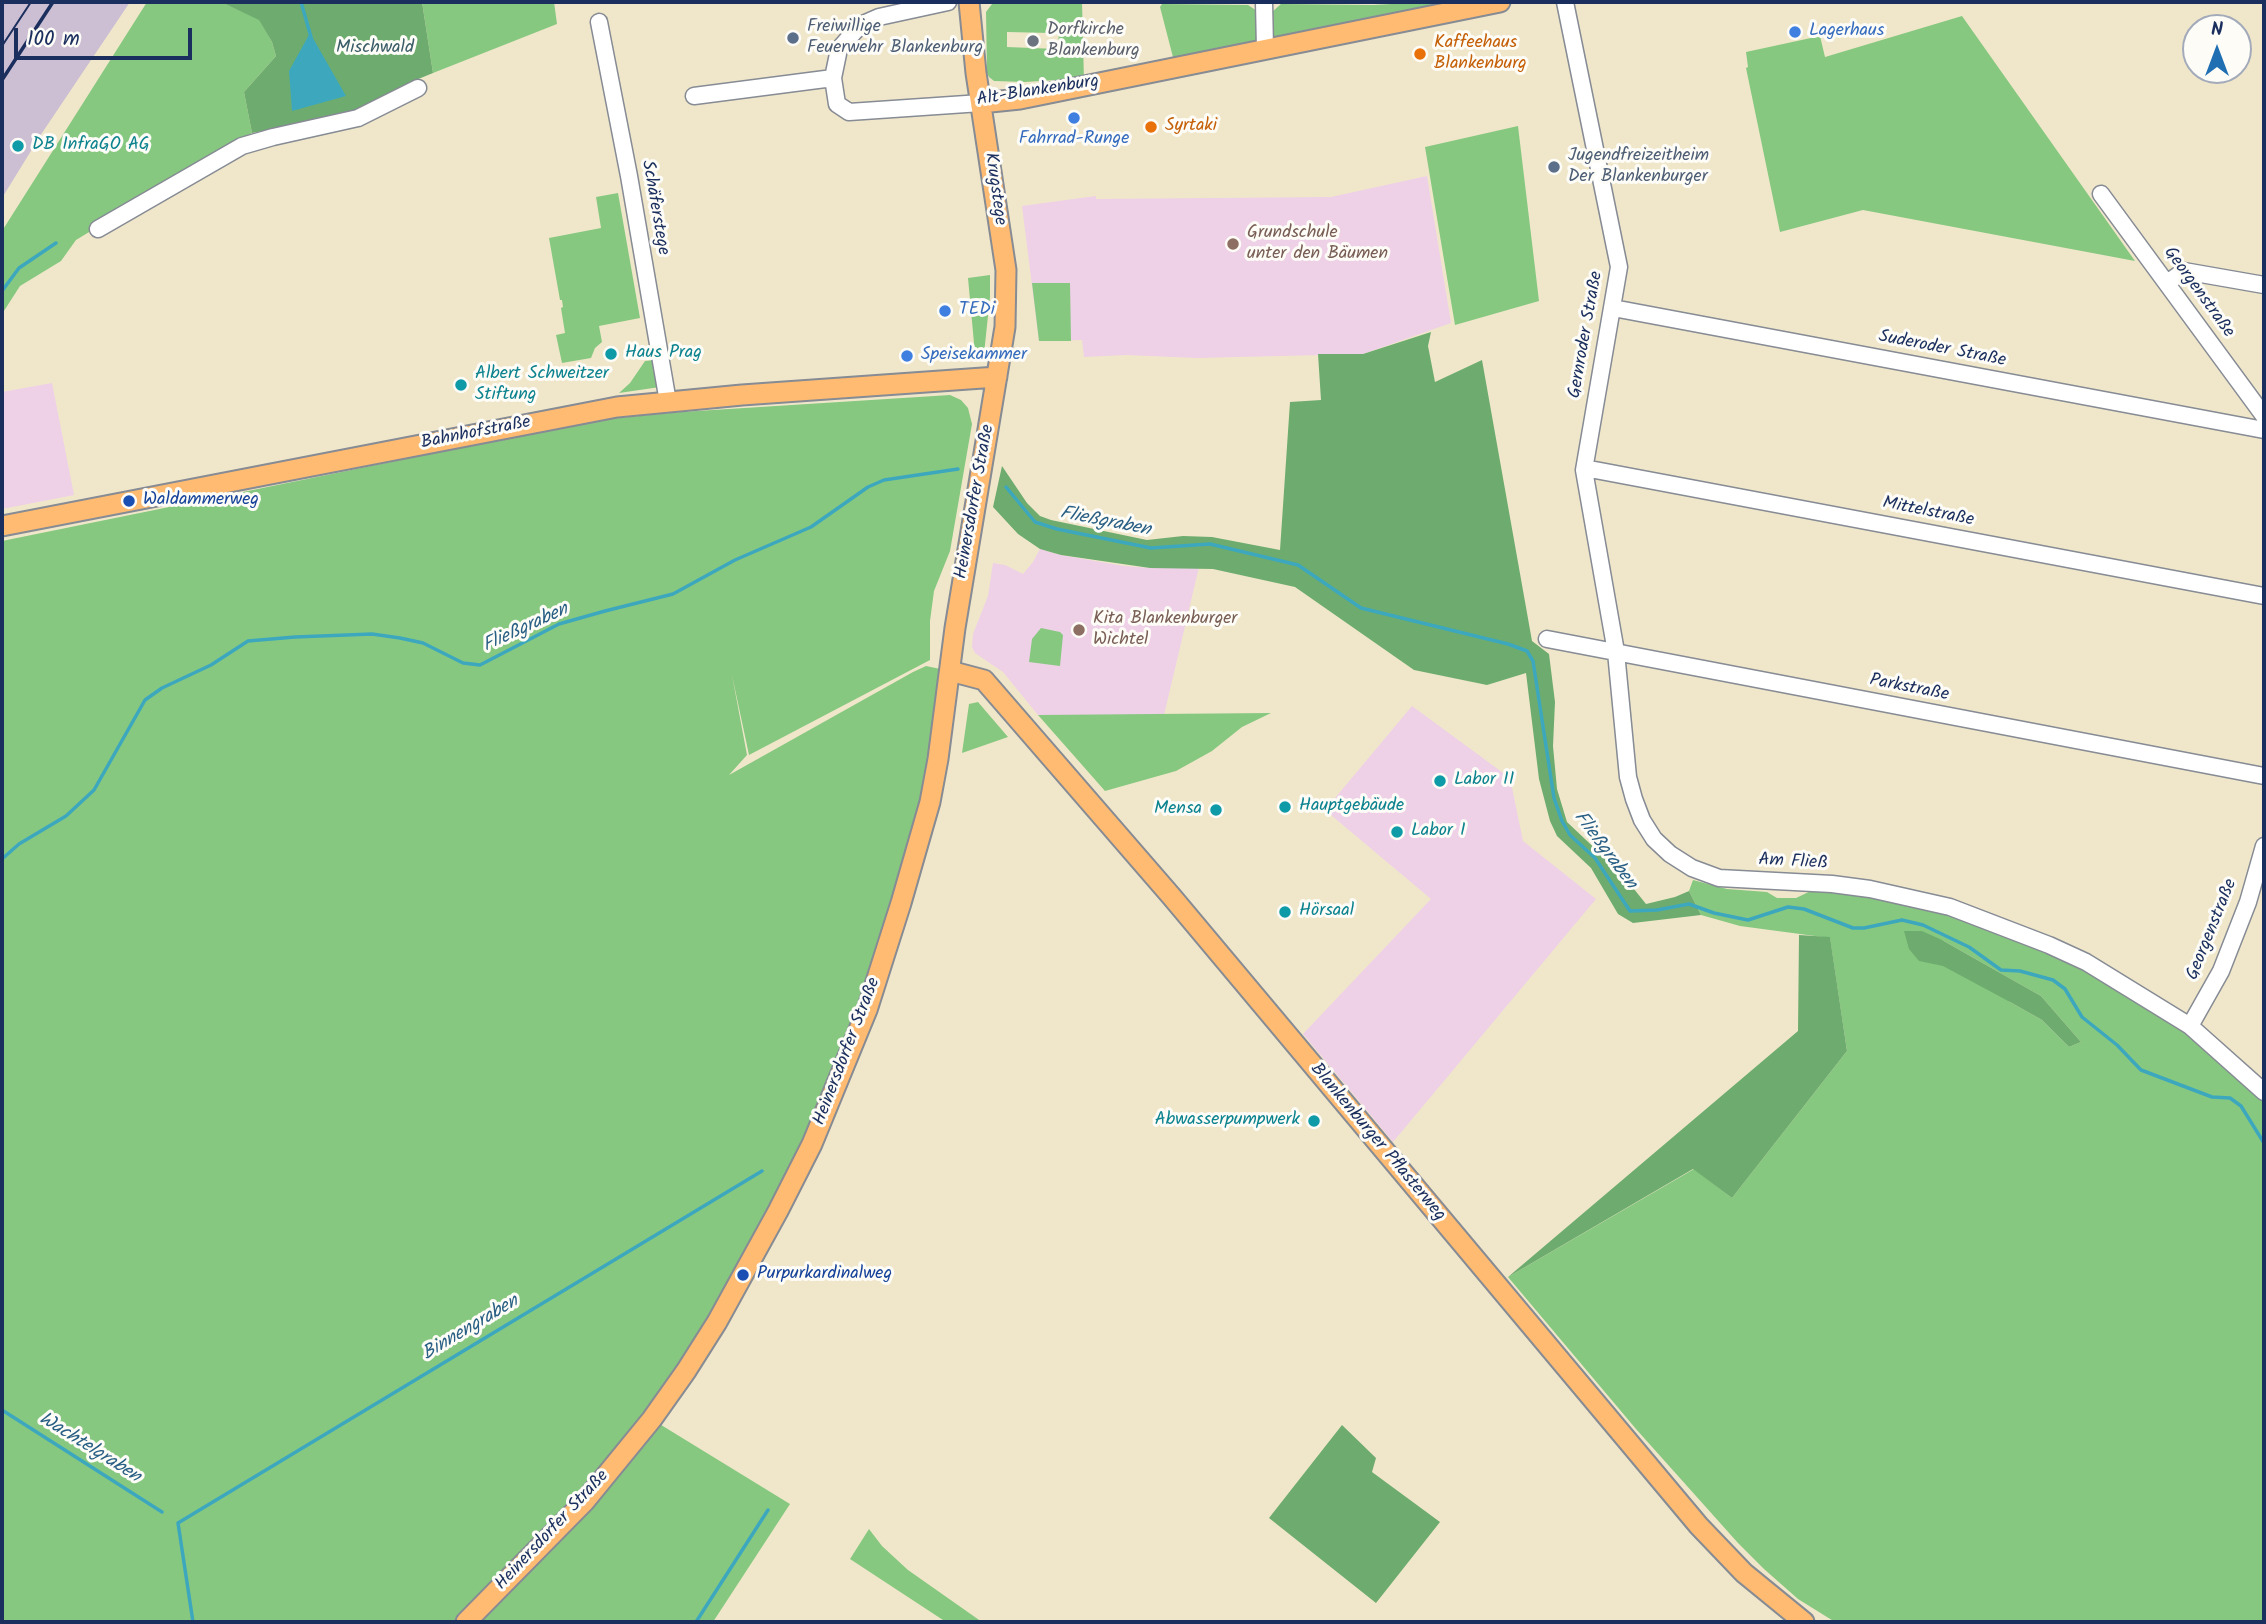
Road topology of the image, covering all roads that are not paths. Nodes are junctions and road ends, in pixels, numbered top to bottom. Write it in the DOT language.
graph roads {
  1 [pos="948,2"];
  2 [pos="969,2"];
  3 [pos="1264,2"];
  4 [pos="1500,2"];
  5 [pos="1565,2"];
  6 [pos="599,22"];
  7 [pos="1265,49"];
  8 [pos="833,78"];
  9 [pos="418,88"];
  10 [pos="694,96"];
  11 [pos="981,103"];
  12 [pos="2101,194"];
  13 [pos="98,229"];
  14 [pos="2167,283"];
  15 [pos="2264,285"];
  16 [pos="1613,308"];
  17 [pos="997,377"];
  18 [pos="668,402"];
  19 [pos="2264,416"];
  20 [pos="2264,430"];
  21 [pos="1584,470"];
  22 [pos="2,526"];
  23 [pos="2264,596"];
  24 [pos="1547,639"];
  25 [pos="1616,652"];
  26 [pos="950,671"];
  27 [pos="2264,776"];
  28 [pos="2264,846"];
  29 [pos="2190,1026"];
  30 [pos="2264,1092"];
  31 [pos="466,1622"];
  32 [pos="1804,1622"];
  1 -- 8 [label="street"];
  2 -- 11 [label="main road, Krugstege"];
  3 -- 7 [label="street"];
  4 -- 7 [label="main road, Alt-Blankenburg"];
  5 -- 16 [label="street, Gernroder Straße"];
  6 -- 18 [label="street, Schäferstege"];
  7 -- 11 [label="main road, Alt-Blankenburg"];
  8 -- 10 [label="street"];
  8 -- 11 [label="street, Alt-Blankenburg"];
  9 -- 13 [label="street"];
  11 -- 17 [label="main road, Krugstege"];
  12 -- 14 [label="street, Georgenstraße"];
  14 -- 15 [label="street"];
  14 -- 19 [label="street, Georgenstraße"];
  16 -- 20 [label="street, Suderoder Straße"];
  16 -- 21 [label="street, Gernroder Straße"];
  17 -- 18 [label="main road, Bahnhofstraße"];
  17 -- 26 [label="main road, Heinersdorfer Straße"];
  18 -- 22 [label="main road, Bahnhofstraße"];
  21 -- 23 [label="street, Mittelstraße"];
  21 -- 25 [label="street, Am Fließ"];
  24 -- 25 [label="street, Parkstraße"];
  25 -- 27 [label="street, Parkstraße"];
  25 -- 29 [label="street, Am Fließ"];
  26 -- 31 [label="main road, Heinersdorfer Straße"];
  26 -- 32 [label="main road, Blankenburger Pflasterweg"];
  28 -- 29 [label="street, Georgenstraße"];
  29 -- 30 [label="street, Am Fließ"];
}
